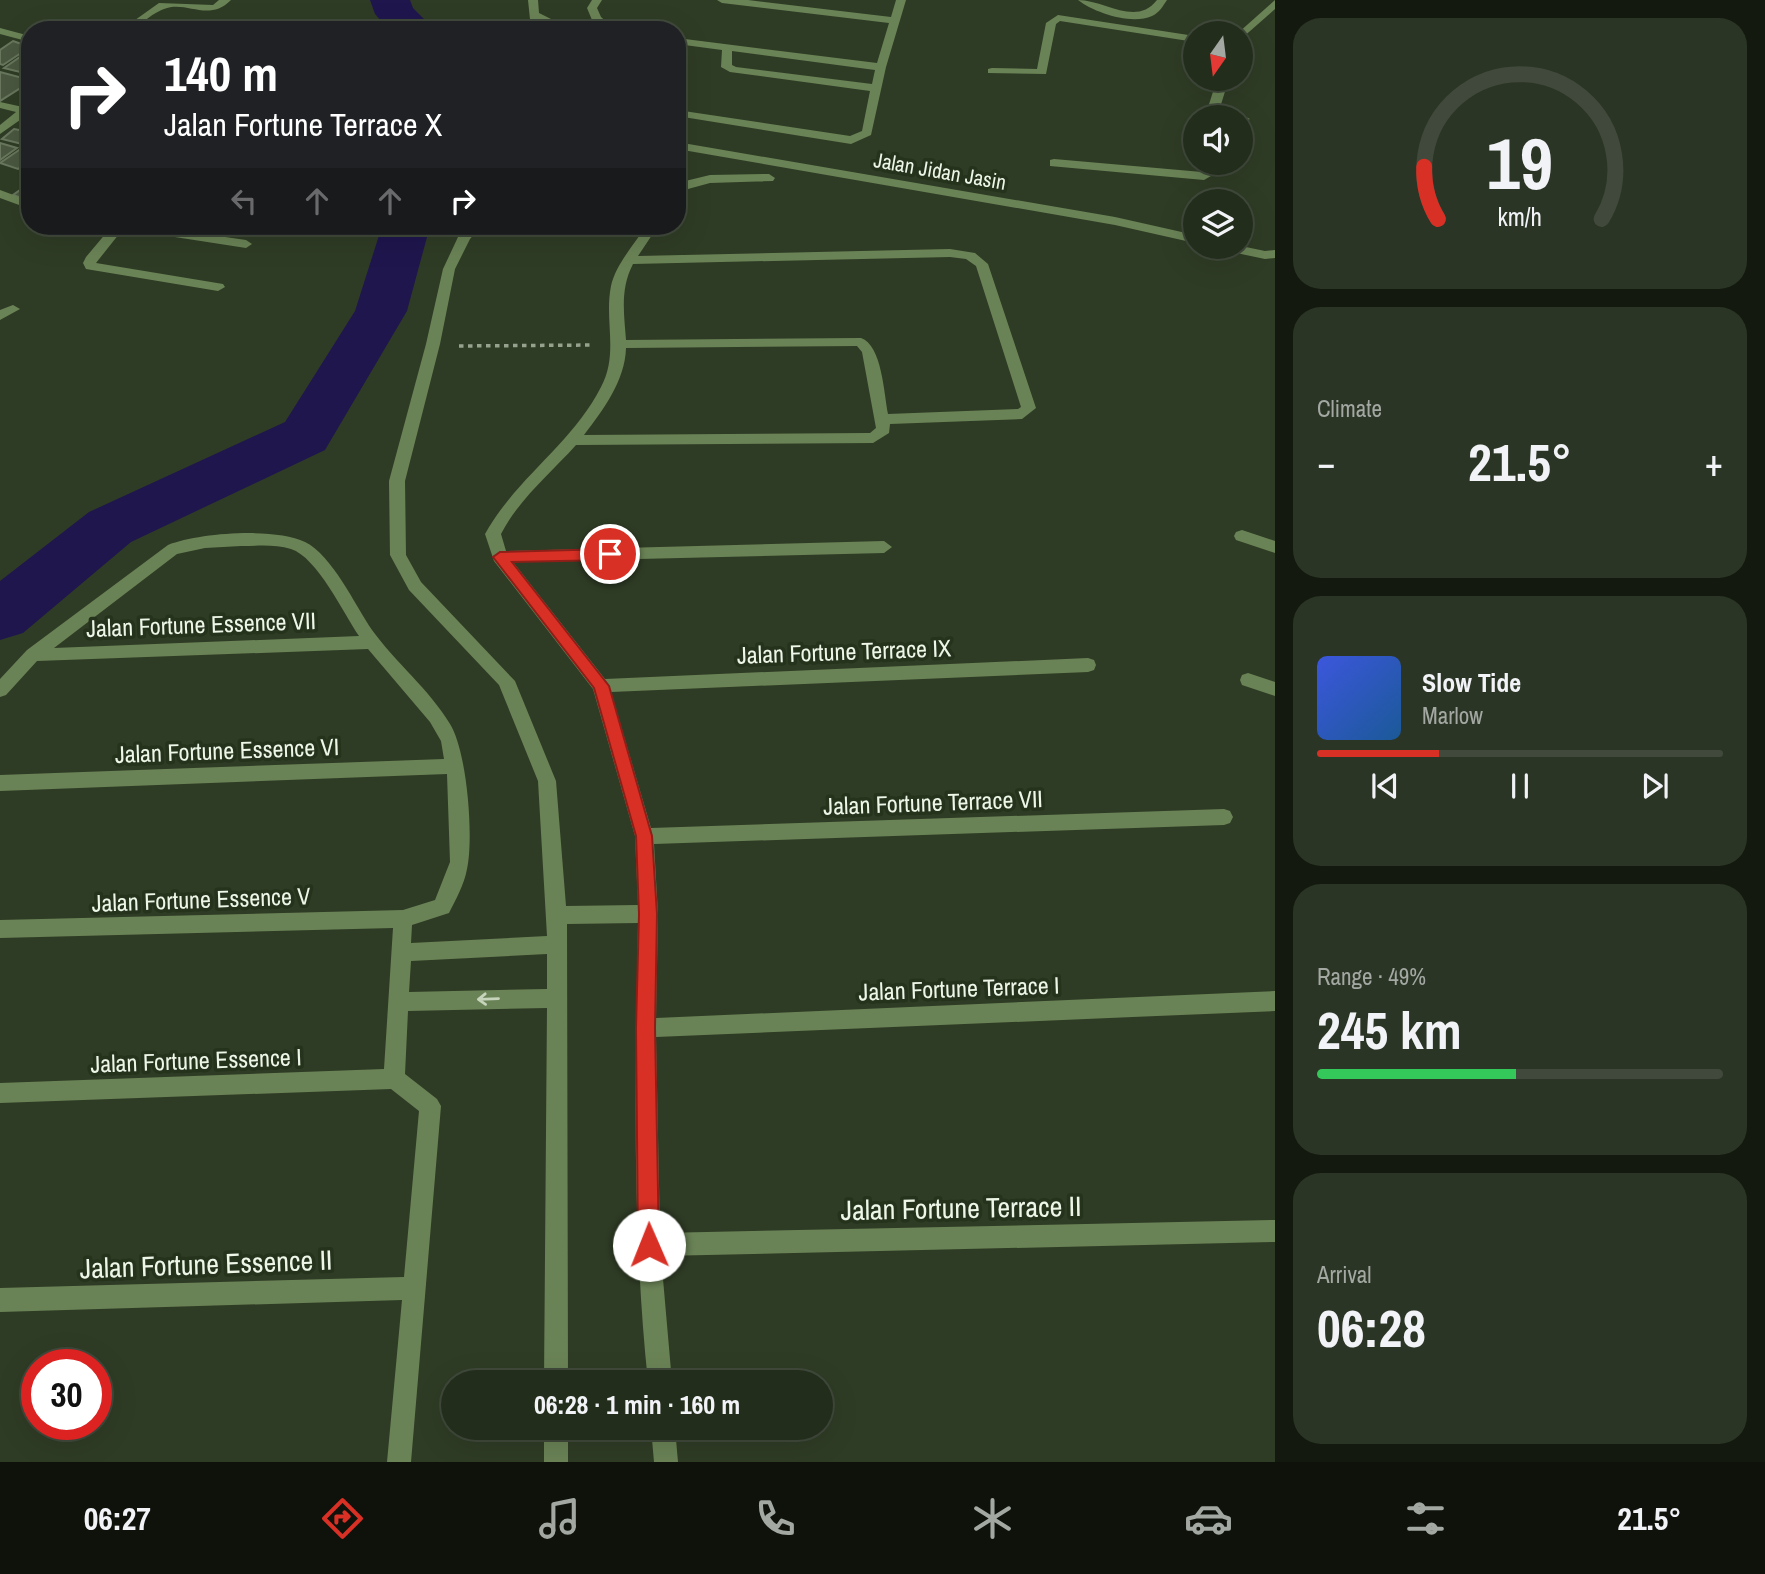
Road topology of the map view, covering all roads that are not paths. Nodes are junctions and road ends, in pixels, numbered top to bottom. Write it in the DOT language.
graph roads {
  1 [pos="226,0"];
  2 [pos="533,0"];
  3 [pos="597,0"];
  4 [pos="722,0"];
  5 [pos="901,0"];
  6 [pos="1083,0"];
  7 [pos="1163,0"];
  8 [pos="1275,4"];
  9 [pos="536,15"];
  10 [pos="139,21"];
  11 [pos="536,21"];
  12 [pos="547,21"];
  13 [pos="600,21"];
  14 [pos="895,21"];
  15 [pos="1253,25"];
  16 [pos="0,30"];
  17 [pos="21,36"];
  18 [pos="1183,37"];
  19 [pos="686,42"];
  20 [pos="727,48"];
  21 [pos="881,66"];
  22 [pos="992,71"];
  23 [pos="876,89"];
  24 [pos="0,104"];
  25 [pos="21,108"];
  26 [pos="21,114"];
  27 [pos="686,114"];
  28 [pos="0,131"];
  29 [pos="686,147"];
  30 [pos="1054,163"];
  31 [pos="1183,174"];
  32 [pos="769,178"];
  33 [pos="686,184"];
  34 [pos="0,194"];
  35 [pos="21,202"];
  36 [pos="111,235"];
  37 [pos="186,235"];
  38 [pos="466,235"];
  39 [pos="646,235"];
  40 [pos="1183,237"];
  41 [pos="246,244"];
  42 [pos="1253,252"];
  43 [pos="1275,254"];
  44 [pos="631,260"];
  45 [pos="219,286"];
  46 [pos="13,309"];
  47 [pos="0,316"];
  48 [pos="619,344"];
  49 [pos="884,419"];
  50 [pos="572,440"];
  51 [pos="1242,536"];
  52 [pos="884,547"];
  53 [pos="1275,547"];
  54 [pos="500,557"];
  55 [pos="372,642"];
  56 [pos="33,655"];
  57 [pos="1088,665"];
  58 [pos="1248,680"];
  59 [pos="601,686"];
  60 [pos="1275,689"];
  61 [pos="0,690"];
  62 [pos="456,766"];
  63 [pos="0,783"];
  64 [pos="1224,817"];
  65 [pos="644,836"];
  66 [pos="648,914"];
  67 [pos="557,915"];
  68 [pos="403,919"];
  69 [pos="0,929"];
  70 [pos="556,945"];
  71 [pos="402,952"];
  72 [pos="556,998"];
  73 [pos="1275,1001"];
  74 [pos="398,1002"];
  75 [pos="646,1028"];
  76 [pos="394,1080"];
  77 [pos="0,1093"];
  78 [pos="1275,1231"];
  79 [pos="649,1245"];
  80 [pos="414,1288"];
  81 [pos="0,1300"];
  82 [pos="556,1370"];
  83 [pos="659,1370"];
  84 [pos="556,1440"];
  85 [pos="664,1440"];
  86 [pos="399,1462"];
  87 [pos="555,1462"];
  88 [pos="666,1462"];
  1 -- 10 [label="street"];
  2 -- 9 [label="street"];
  3 -- 13 [label="street"];
  4 -- 14 [label="street"];
  5 -- 14 [label="street"];
  6 -- 7 [label="street"];
  8 -- 15 [label="street"];
  9 -- 11 [label="street"];
  9 -- 12 [label="street"];
  14 -- 21 [label="street"];
  16 -- 17 [label="street"];
  18 -- 22 [label="street"];
  19 -- 20 [label="street"];
  20 -- 21 [label="street"];
  20 -- 23 [label="street"];
  21 -- 23 [label="street"];
  23 -- 27 [label="street"];
  24 -- 25 [label="street"];
  26 -- 28 [label="street"];
  29 -- 40 [label="street, Jalan Jidan Jasin"];
  30 -- 31 [label="street"];
  32 -- 33 [label="street"];
  34 -- 35 [label="street"];
  36 -- 45 [label="street"];
  37 -- 41 [label="street"];
  38 -- 67 [label="street"];
  39 -- 44 [label="street"];
  42 -- 43 [label="street"];
  44 -- 48 [label="street"];
  44 -- 49 [label="street"];
  46 -- 47 [label="street"];
  48 -- 49 [label="street"];
  48 -- 50 [label="street"];
  49 -- 50 [label="street"];
  50 -- 54 [label="street"];
  51 -- 53 [label="street"];
  52 -- 54 [label="street"];
  54 -- 59 [label="street"];
  55 -- 56 [label="street, Jalan Fortune Essence VII"];
  55 -- 56 [label="street, Jalan Fortune Essence V"];
  55 -- 62 [label="street, Jalan Fortune Essence V"];
  56 -- 61 [label="street, Jalan Fortune Essence V"];
  57 -- 59 [label="street, Jalan Fortune Terrace IX"];
  58 -- 60 [label="street"];
  59 -- 65 [label="street"];
  62 -- 63 [label="street, Jalan Fortune Essence VI"];
  62 -- 68 [label="street, Jalan Fortune Essence V"];
  64 -- 65 [label="street, Jalan Fortune Terrace VII"];
  65 -- 66 [label="street"];
  66 -- 67 [label="street"];
  66 -- 75 [label="street"];
  67 -- 70 [label="street"];
  68 -- 69 [label="street, Jalan Fortune Essence V"];
  68 -- 71 [label="street"];
  70 -- 71 [label="street"];
  70 -- 72 [label="street"];
  71 -- 74 [label="street"];
  72 -- 74 [label="street, one-way"];
  72 -- 82 [label="street"];
  73 -- 75 [label="street, Jalan Fortune Terrace I"];
  74 -- 76 [label="street"];
  75 -- 79 [label="street"];
  76 -- 77 [label="street, Jalan Fortune Essence I"];
  76 -- 80 [label="street"];
  78 -- 79 [label="street, Jalan Fortune Terrace II"];
  79 -- 83 [label="street"];
  80 -- 81 [label="street, Jalan Fortune Essence II"];
  80 -- 86 [label="street"];
  84 -- 87 [label="street"];
  85 -- 88 [label="street"];
}
